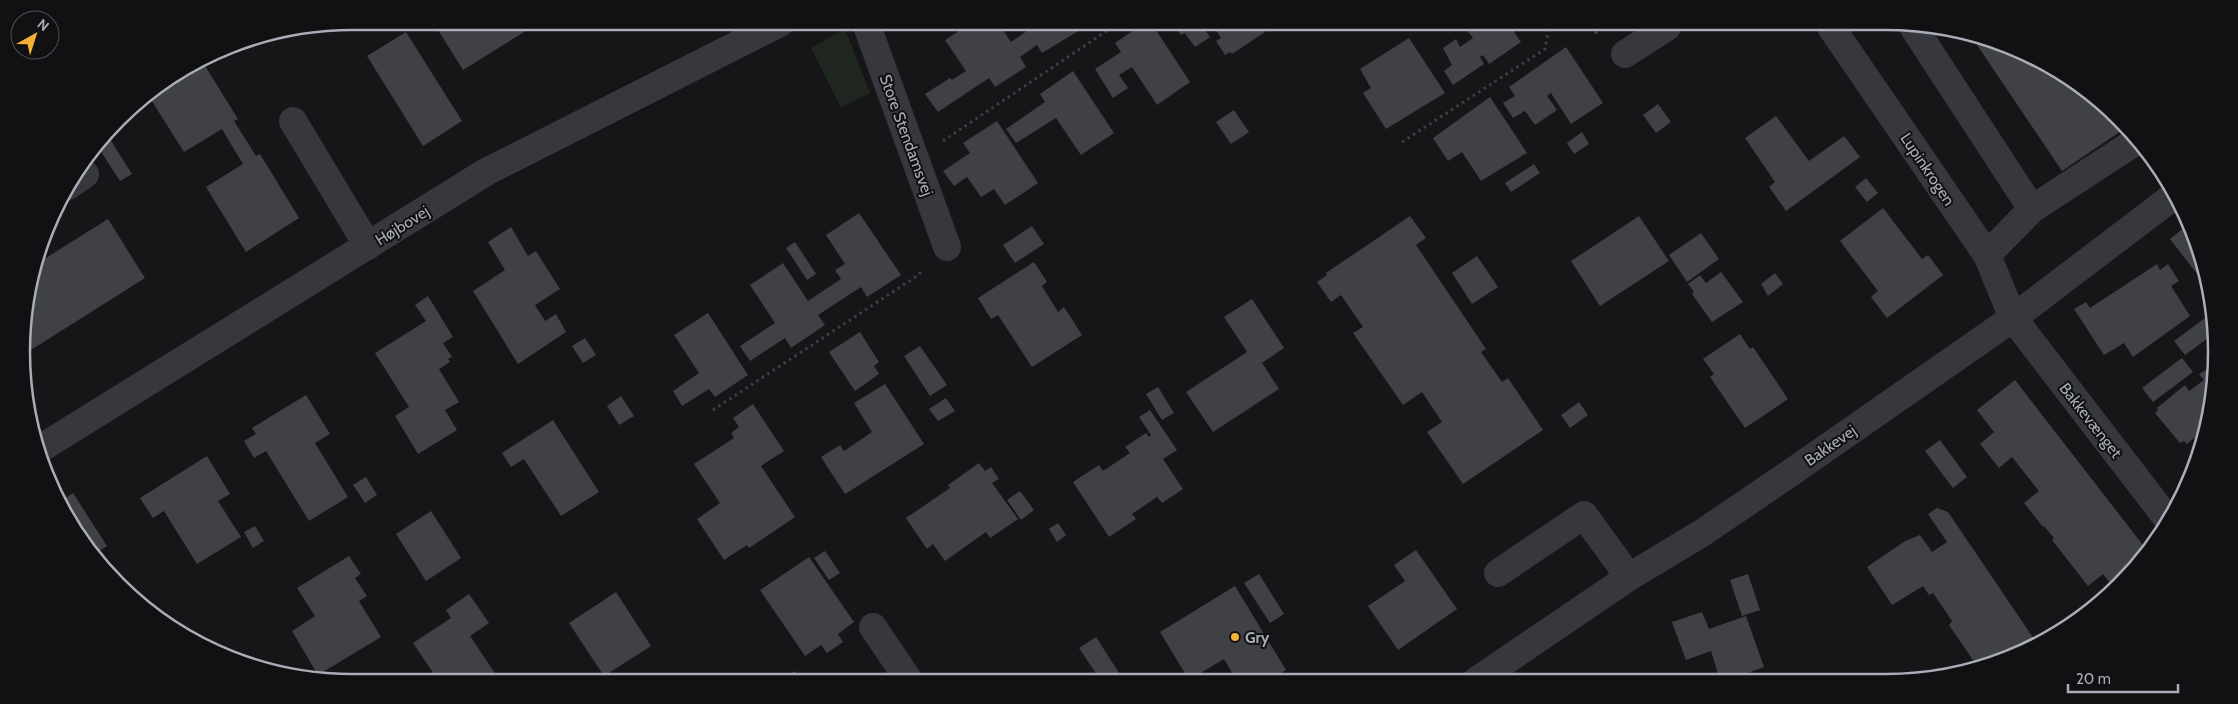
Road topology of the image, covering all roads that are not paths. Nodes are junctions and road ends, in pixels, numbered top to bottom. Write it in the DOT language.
graph roads {
  1 [pos="766,30"];
  2 [pos="869,30"];
  3 [pos="1661,30"];
  4 [pos="1833,30"];
  5 [pos="1917,32"];
  6 [pos="1625,54"];
  7 [pos="293,121"];
  8 [pos="2131,144"];
  9 [pos="2169,199"];
  10 [pos="2032,208"];
  11 [pos="368,246"];
  12 [pos="947,247"];
  13 [pos="1987,255"];
  14 [pos="2013,318"];
  15 [pos="44,446"];
  16 [pos="2164,515"];
  17 [pos="1498,574"];
  18 [pos="1629,577"];
  19 [pos="873,627"];
  20 [pos="905,674"];
  21 [pos="1486,674"];
  1 -- 11 [label="street, Højbovej"];
  2 -- 12 [label="street, Store Stendamsvej"];
  3 -- 6 [label="street"];
  4 -- 13 [label="street, Lupinkrogen"];
  5 -- 10 [label="street"];
  7 -- 11 [label="street"];
  8 -- 10 [label="street"];
  9 -- 14 [label="street, Bakkevej"];
  10 -- 13 [label="street"];
  11 -- 15 [label="street, Højbovej"];
  13 -- 14 [label="street, Lupinkrogen"];
  14 -- 16 [label="street, Bakkevænget"];
  14 -- 18 [label="street, Bakkevej"];
  17 -- 18 [label="street"];
  18 -- 21 [label="street, Bakkevej"];
  19 -- 20 [label="street"];
}
